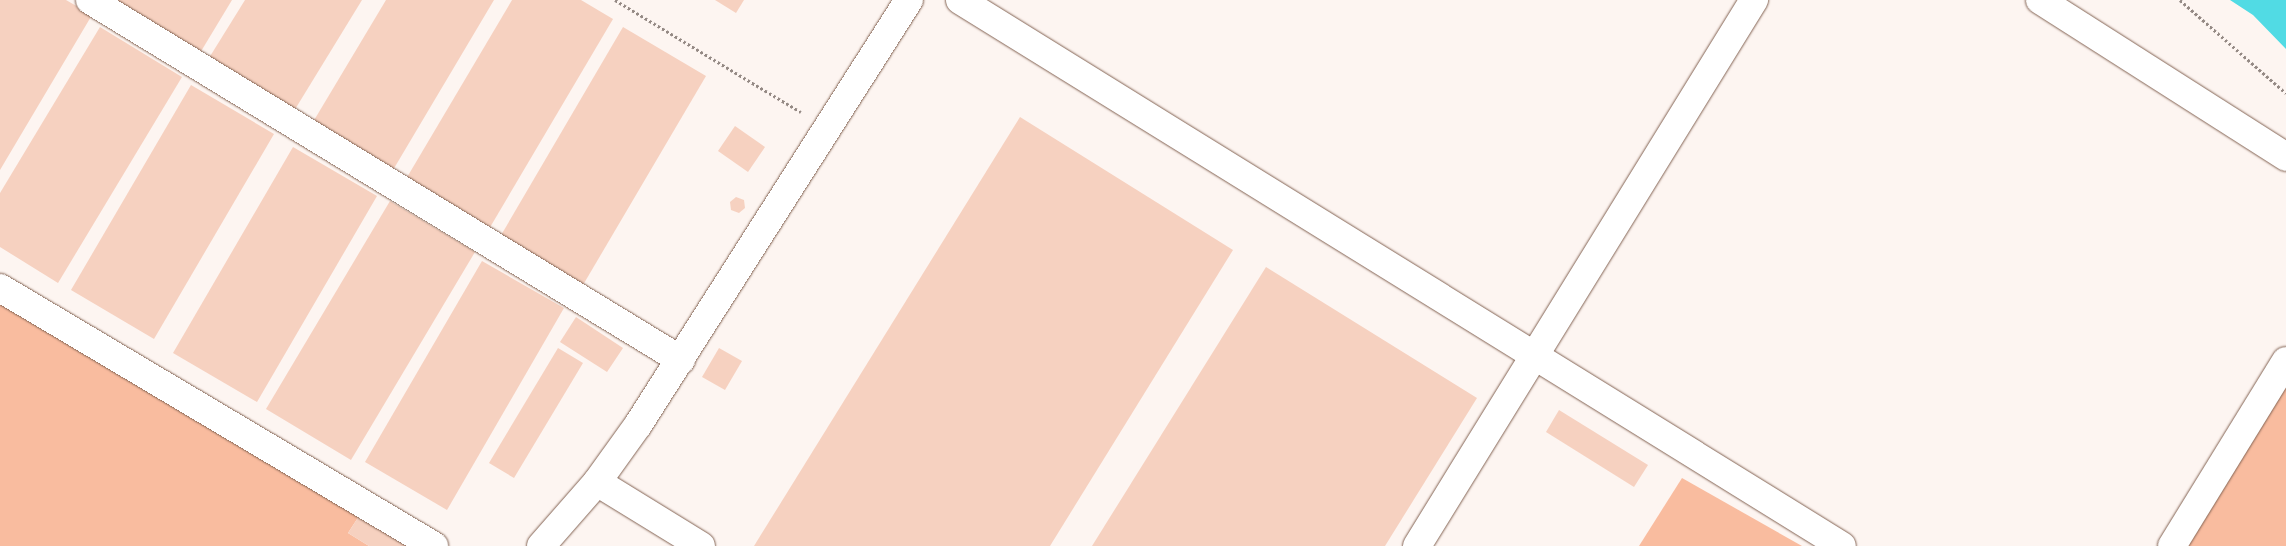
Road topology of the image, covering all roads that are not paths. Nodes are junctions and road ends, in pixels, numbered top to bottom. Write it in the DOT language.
graph roads {
  1 [pos="90,0"];
  2 [pos="909,0"];
  3 [pos="960,0"];
  4 [pos="1754,0"];
  5 [pos="2040,0"];
  6 [pos="2286,157"];
  7 [pos="0,288"];
  8 [pos="1535,356"];
  9 [pos="681,360"];
  10 [pos="2286,361"];
  11 [pos="597,482"];
  12 [pos="434,546"];
  13 [pos="541,546"];
  14 [pos="701,546"];
  15 [pos="1417,546"];
  16 [pos="1842,546"];
  17 [pos="2172,546"];
  1 -- 9 [label="street"];
  2 -- 9 [label="street"];
  3 -- 8 [label="street"];
  4 -- 8 [label="street"];
  5 -- 6 [label="street"];
  7 -- 12 [label="street"];
  8 -- 15 [label="street"];
  8 -- 16 [label="street"];
  9 -- 11 [label="street"];
  10 -- 17 [label="street"];
  11 -- 13 [label="street"];
  11 -- 14 [label="street"];
}
